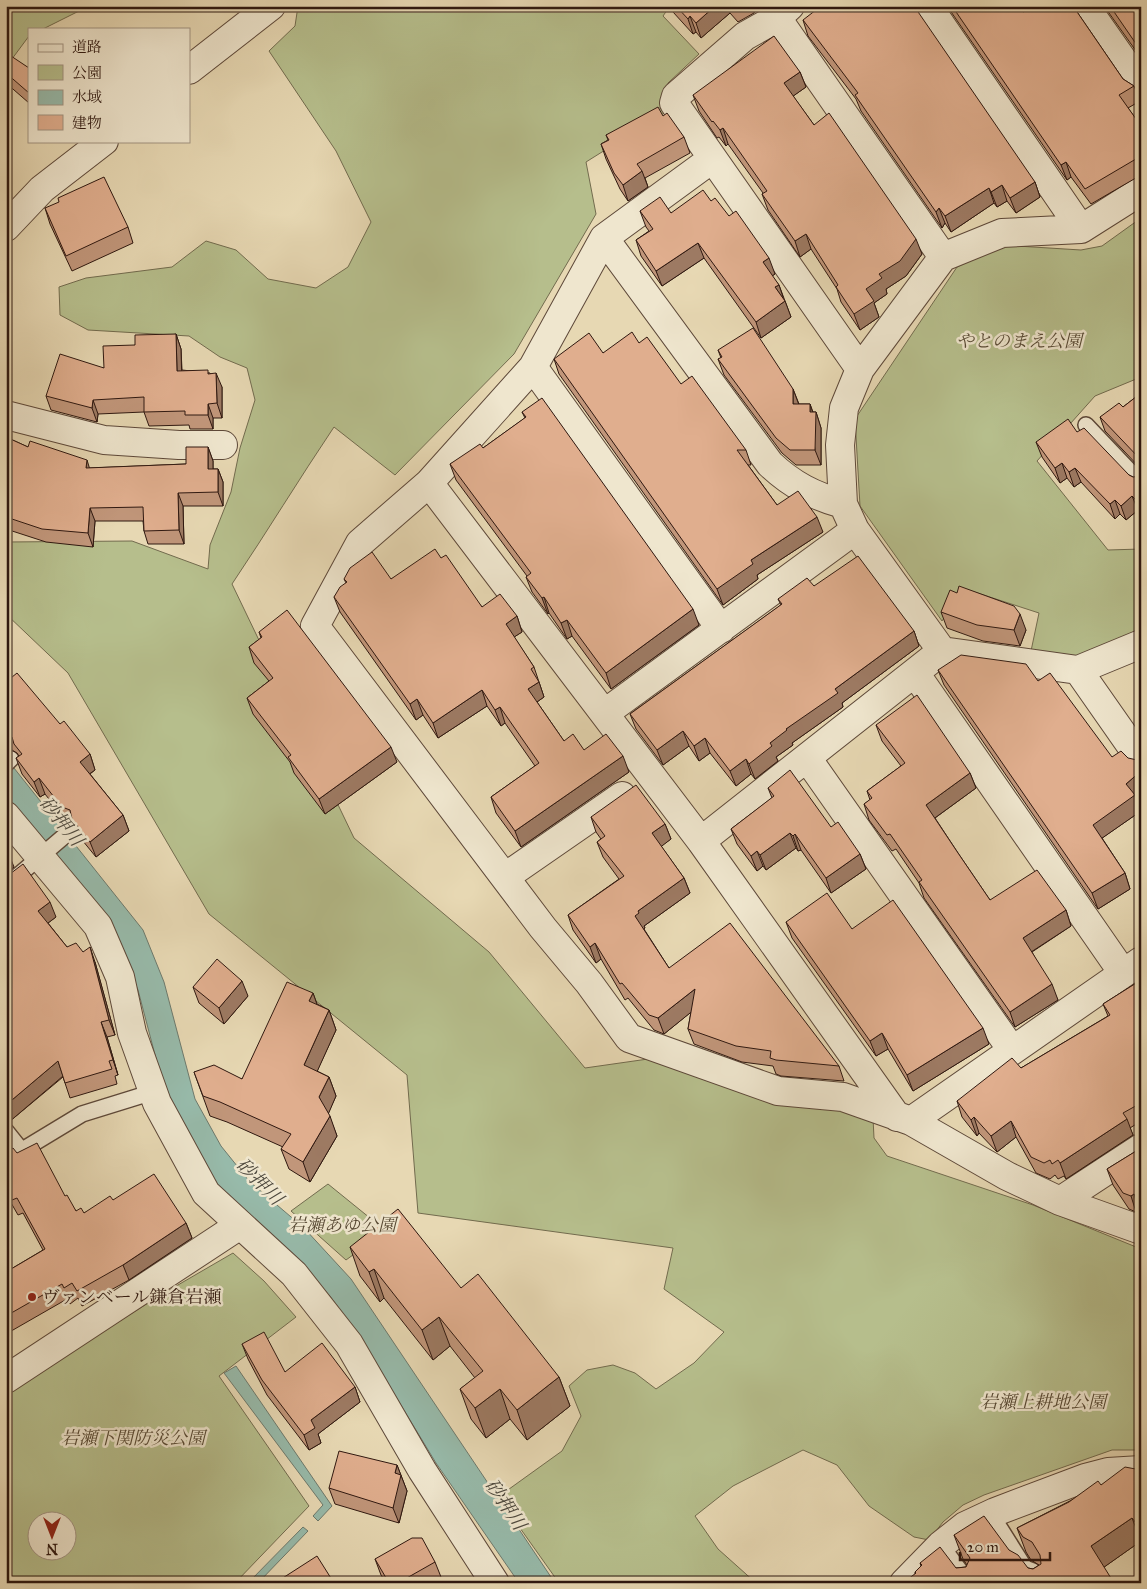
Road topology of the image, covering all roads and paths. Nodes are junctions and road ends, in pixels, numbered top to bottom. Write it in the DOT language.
graph roads {
  1 [pos="271,6"];
  2 [pos="928,6"];
  3 [pos="1085,6"];
  4 [pos="783,12"];
  5 [pos="190,69"];
  6 [pos="1141,86"];
  7 [pos="103,142"];
  8 [pos="712,159"];
  9 [pos="1141,191"];
  10 [pos="6,227"];
  11 [pos="1081,228"];
  12 [pos="604,238"];
  13 [pos="943,257"];
  14 [pos="532,367"];
  15 [pos="860,369"];
  16 [pos="6,415"];
  17 [pos="1086,425"];
  18 [pos="223,445"];
  19 [pos="430,483"];
  20 [pos="1141,483"];
  21 [pos="843,504"];
  22 [pos="855,530"];
  23 [pos="721,629"];
  24 [pos="1141,644"];
  25 [pos="942,651"];
  26 [pos="1078,670"];
  27 [pos="915,673"];
  28 [pos="605,713"];
  29 [pos="806,758"];
  30 [pos="1141,760"];
  31 [pos="650,776"];
  32 [pos="6,816"];
  33 [pos="69,832"];
  34 [pos="701,841"];
  35 [pos="41,855"];
  36 [pos="506,877"];
  37 [pos="6,886"];
  38 [pos="1132,967"];
  39 [pos="1012,1050"];
  40 [pos="153,1092"];
  41 [pos="904,1119"];
  42 [pos="6,1130"];
  43 [pos="1141,1148"];
  44 [pos="22,1151"];
  45 [pos="6,1160"];
  46 [pos="1060,1201"];
  47 [pos="240,1225"];
  48 [pos="1141,1230"];
  49 [pos="6,1379"];
  50 [pos="1141,1470"];
  51 [pos="991,1514"];
  52 [pos="941,1545"];
  53 [pos="496,1583"];
  54 [pos="904,1583"];
  55 [pos="969,1583"];
  56 [pos="1041,1583"];
  1 -- 5 [label="street"];
  2 -- 11 [label="street"];
  3 -- 6 [label="street"];
  4 -- 8 [label="street"];
  4 -- 13 [label="street"];
  7 -- 10 [label="street"];
  8 -- 12 [label="street"];
  8 -- 15 [label="street"];
  9 -- 11 [label="street"];
  11 -- 13 [label="street"];
  12 -- 14 [label="street"];
  12 -- 21 [label="street"];
  13 -- 15 [label="street"];
  14 -- 19 [label="street"];
  14 -- 23 [label="street"];
  15 -- 21 [label="street"];
  16 -- 18 [label="street"];
  17 -- 20 [label="lane"];
  19 -- 28 [label="street"];
  19 -- 36 [label="street"];
  21 -- 22 [label="street"];
  22 -- 23 [label="street"];
  22 -- 25 [label="street"];
  23 -- 28 [label="street"];
  24 -- 26 [label="street"];
  25 -- 26 [label="street"];
  25 -- 27 [label="street"];
  26 -- 30 [label="street"];
  27 -- 29 [label="street"];
  27 -- 38 [label="street"];
  28 -- 31 [label="street"];
  29 -- 34 [label="street"];
  29 -- 39 [label="street"];
  31 -- 34 [label="street"];
  31 -- 36 [label="street"];
  32 -- 35 [label="street"];
  33 -- 35 [label="lane"];
  34 -- 41 [label="street"];
  35 -- 37 [label="lane"];
  35 -- 40 [label="street"];
  36 -- 41 [label="street"];
  38 -- 39 [label="street"];
  39 -- 41 [label="street"];
  40 -- 44 [label="lane"];
  40 -- 47 [label="street"];
  41 -- 46 [label="street"];
  42 -- 44 [label="lane"];
  43 -- 46 [label="street"];
  44 -- 45 [label="lane"];
  46 -- 48 [label="street"];
  47 -- 49 [label="street"];
  47 -- 53 [label="street"];
  50 -- 51 [label="street"];
  51 -- 52 [label="street"];
  51 -- 56 [label="lane"];
  52 -- 54 [label="street"];
  52 -- 55 [label="lane"];
}
